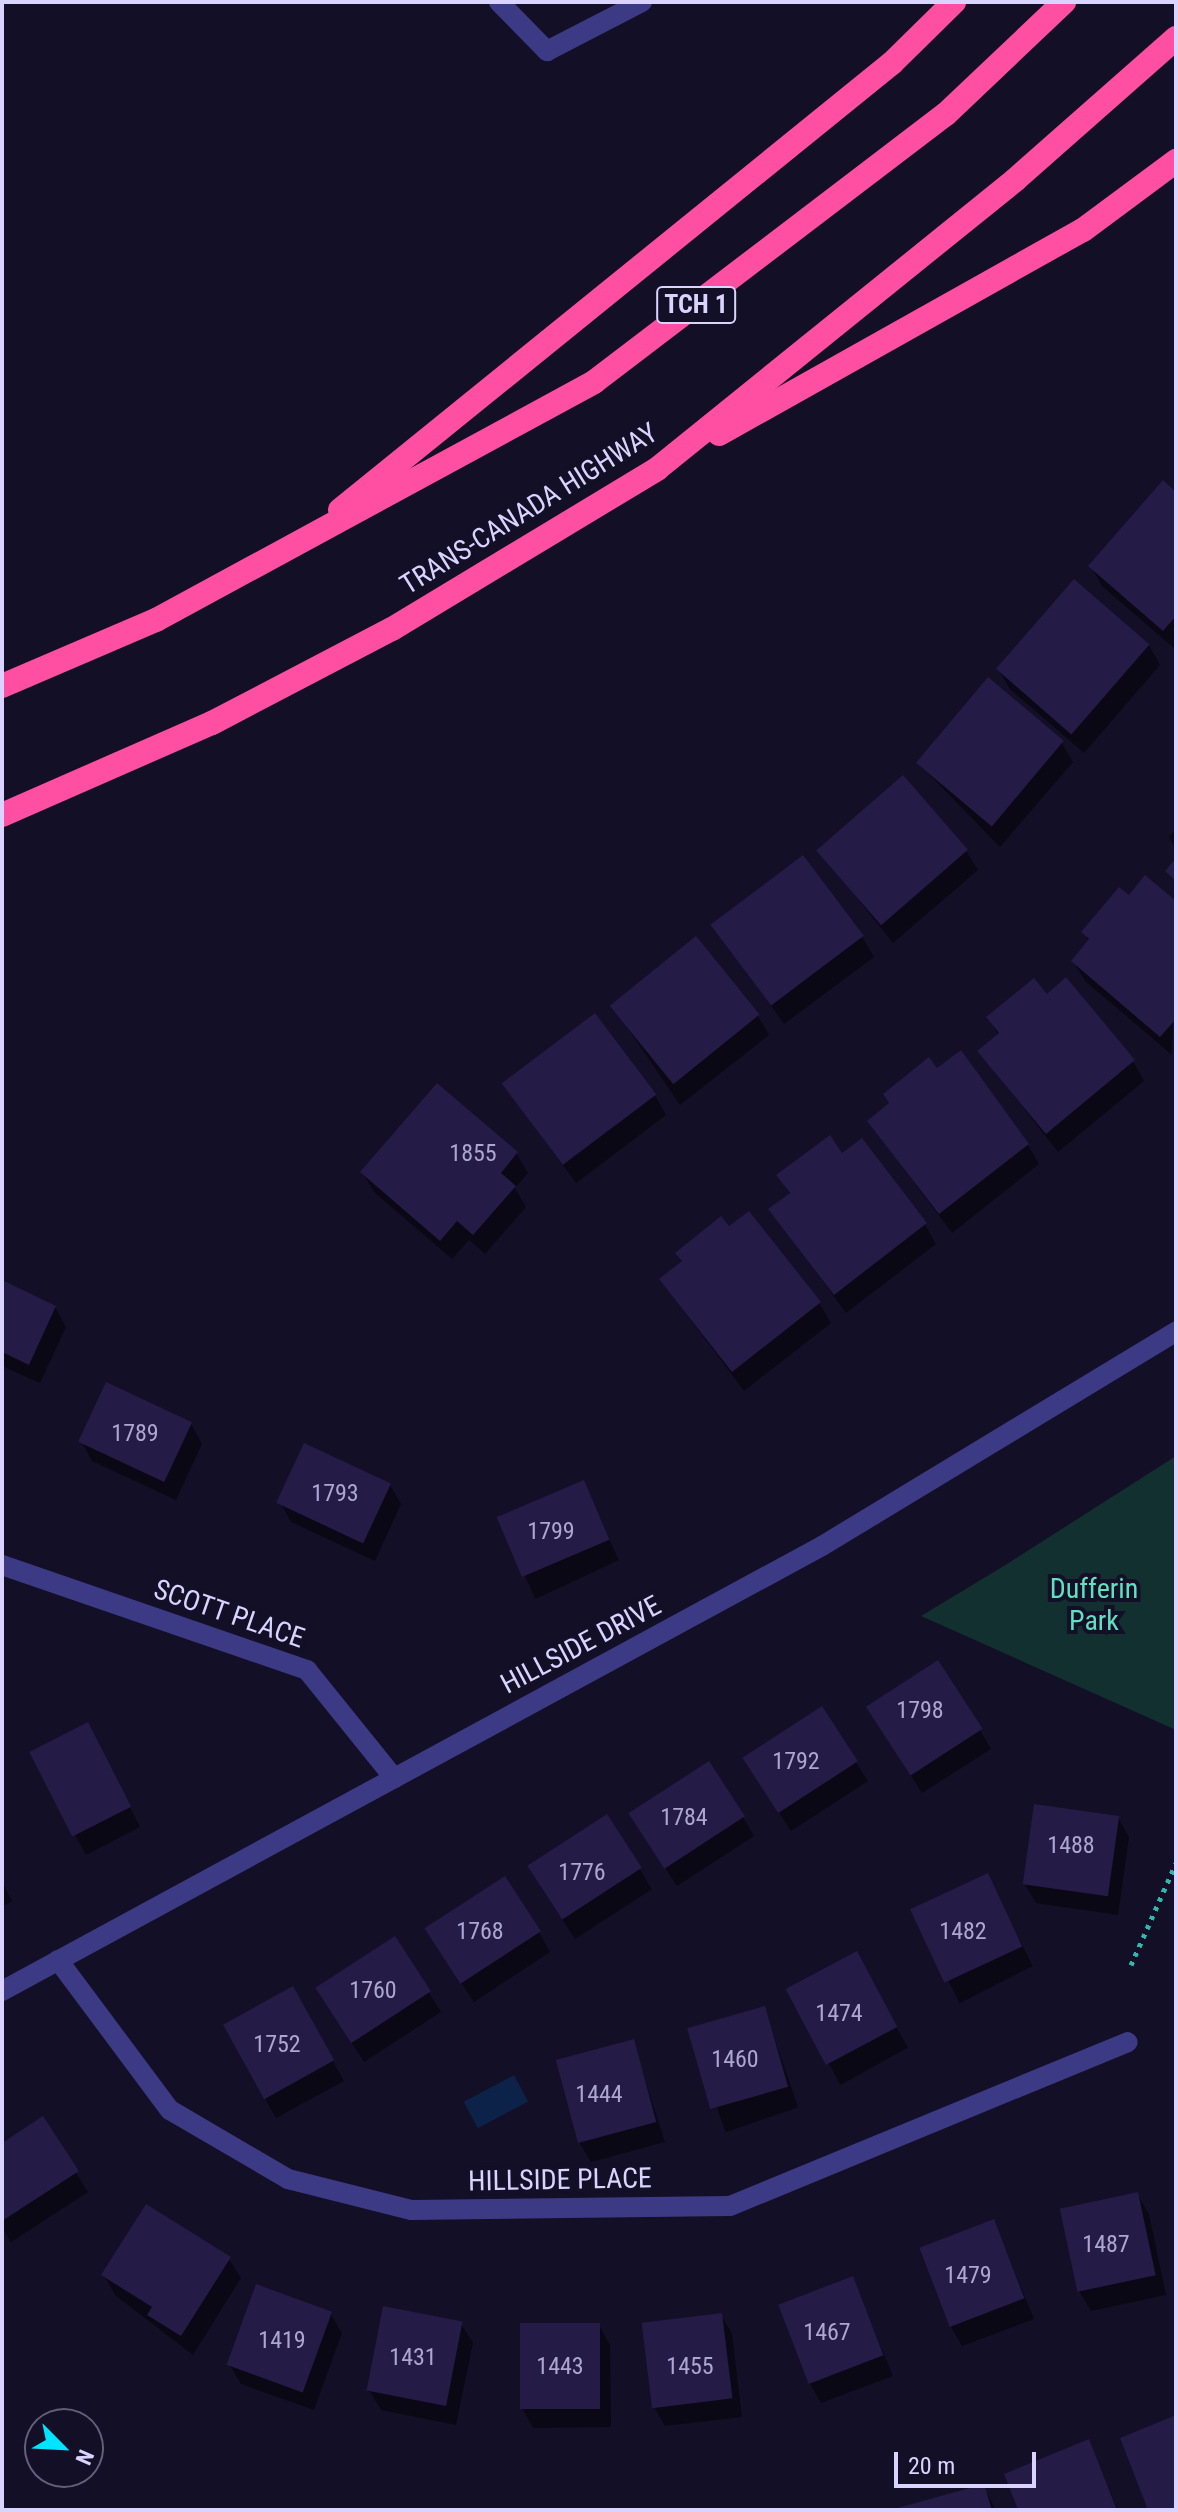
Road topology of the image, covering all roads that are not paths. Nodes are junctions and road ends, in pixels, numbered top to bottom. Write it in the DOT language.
graph roads {
  1 [pos="499,2"];
  2 [pos="642,2"];
  3 [pos="954,2"];
  4 [pos="1064,2"];
  5 [pos="1176,38"];
  6 [pos="1176,161"];
  7 [pos="657,469"];
  8 [pos="289,551"];
  9 [pos="2,686"];
  10 [pos="2,815"];
  11 [pos="1176,1332"];
  12 [pos="2,1565"];
  13 [pos="394,1778"];
  14 [pos="58,1960"];
  15 [pos="2,1991"];
  16 [pos="1128,2042"];
  1 -- 2 [label="street"];
  3 -- 8 [label="highway"];
  4 -- 8 [label="highway, TCH 1"];
  5 -- 7 [label="highway, TRANS-CANADA HIGHWAY"];
  6 -- 7 [label="highway"];
  7 -- 10 [label="highway, TRANS-CANADA HIGHWAY"];
  8 -- 9 [label="highway, TCH 1"];
  11 -- 13 [label="street, HILLSIDE DRIVE"];
  12 -- 13 [label="street, SCOTT PLACE"];
  13 -- 14 [label="street, HILLSIDE DRIVE"];
  14 -- 15 [label="street, HILLSIDE DRIVE"];
  14 -- 16 [label="street, HILLSIDE PLACE"];
}
